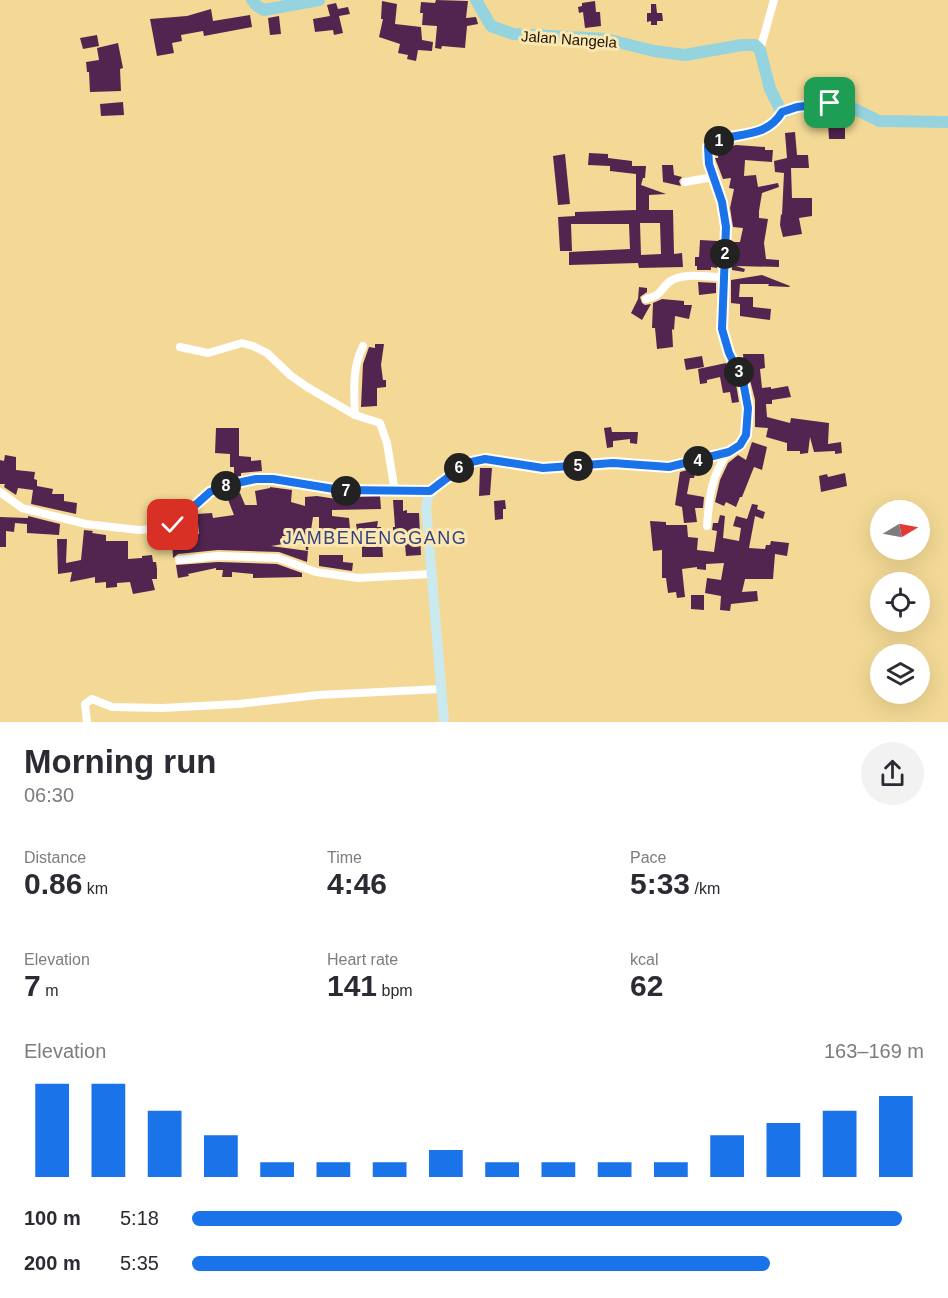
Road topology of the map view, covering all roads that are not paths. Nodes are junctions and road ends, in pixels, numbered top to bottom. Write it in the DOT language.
graph roads {
  1 [pos="252,0"];
  2 [pos="319,0"];
  3 [pos="478,0"];
  4 [pos="774,0"];
  5 [pos="760,50"];
  6 [pos="782,112"];
  7 [pos="948,122"];
  8 [pos="713,177"];
  9 [pos="685,182"];
  10 [pos="723,277"];
  11 [pos="646,299"];
  12 [pos="363,346"];
  13 [pos="180,347"];
  14 [pos="355,415"];
  15 [pos="729,452"];
  16 [pos="430,491"];
  17 [pos="0,492"];
  18 [pos="395,492"];
  19 [pos="707,526"];
  20 [pos="179,560"];
  21 [pos="431,574"];
  22 [pos="441,689"];
  23 [pos="87,722"];
  24 [pos="444,722"];
  1 -- 2 [label="main road"];
  3 -- 5 [label="main road, Jalan Nangela"];
  4 -- 5 [label="street"];
  5 -- 6 [label="main road"];
  6 -- 7 [label="main road"];
  6 -- 8 [label="street"];
  8 -- 9 [label="street"];
  8 -- 10 [label="street"];
  10 -- 11 [label="street"];
  10 -- 15 [label="street"];
  12 -- 14 [label="street"];
  13 -- 14 [label="street"];
  14 -- 18 [label="street"];
  15 -- 16 [label="street"];
  15 -- 19 [label="street"];
  16 -- 18 [label="street"];
  16 -- 21 [label="street"];
  17 -- 18 [label="street"];
  20 -- 21 [label="street"];
  21 -- 22 [label="street"];
  22 -- 23 [label="street"];
  22 -- 24 [label="street"];
}
